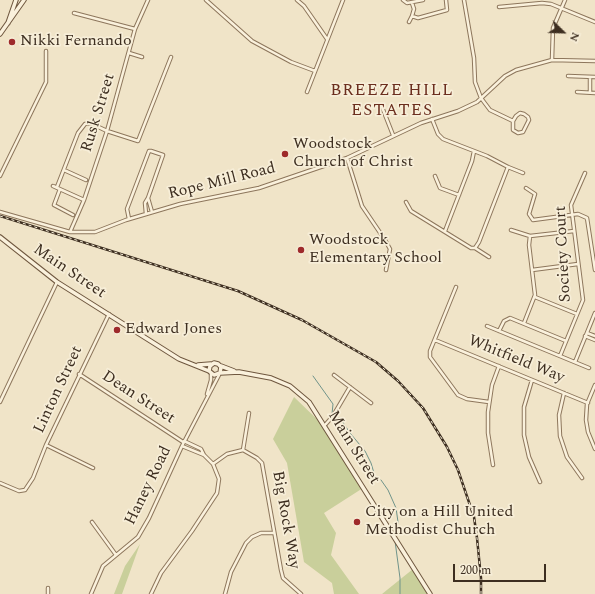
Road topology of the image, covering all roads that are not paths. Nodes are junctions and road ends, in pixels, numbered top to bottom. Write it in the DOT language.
graph roads {
  1 [pos="16,0"];
  2 [pos="24,0"];
  3 [pos="148,0"];
  4 [pos="206,0"];
  5 [pos="297,0"];
  6 [pos="344,0"];
  7 [pos="402,0"];
  8 [pos="423,0"];
  9 [pos="446,0"];
  10 [pos="464,0"];
  11 [pos="565,0"];
  12 [pos="412,3"];
  13 [pos="499,7"];
  14 [pos="562,7"];
  15 [pos="74,13"];
  16 [pos="412,16"];
  17 [pos="409,22"];
  18 [pos="595,22"];
  19 [pos="8,23"];
  20 [pos="135,29"];
  21 [pos="0,34"];
  22 [pos="327,39"];
  23 [pos="46,51"];
  24 [pos="129,53"];
  25 [pos="142,57"];
  26 [pos="171,57"];
  27 [pos="552,60"];
  28 [pos="595,61"];
  29 [pos="315,71"];
  30 [pos="568,76"];
  31 [pos="590,77"];
  32 [pos="595,77"];
  33 [pos="307,92"];
  34 [pos="577,92"];
  35 [pos="590,93"];
  36 [pos="595,93"];
  37 [pos="481,98"];
  38 [pos="382,107"];
  39 [pos="432,119"];
  40 [pos="513,120"];
  41 [pos="107,131"];
  42 [pos="393,135"];
  43 [pos="474,151"];
  44 [pos="346,158"];
  45 [pos="508,167"];
  46 [pos="64,170"];
  47 [pos="523,173"];
  48 [pos="585,173"];
  49 [pos="0,176"];
  50 [pos="435,176"];
  51 [pos="86,180"];
  52 [pos="52,186"];
  53 [pos="59,188"];
  54 [pos="526,188"];
  55 [pos="459,195"];
  56 [pos="148,198"];
  57 [pos="84,200"];
  58 [pos="406,202"];
  59 [pos="0,212"];
  60 [pos="152,212"];
  61 [pos="146,214"];
  62 [pos="73,215"];
  63 [pos="572,215"];
  64 [pos="129,219"];
  65 [pos="511,230"];
  66 [pos="445,231"];
  67 [pos="574,231"];
  68 [pos="70,232"];
  69 [pos="530,236"];
  70 [pos="0,237"];
  71 [pos="593,245"];
  72 [pos="475,248"];
  73 [pos="489,257"];
  74 [pos="578,264"];
  75 [pos="386,270"];
  76 [pos="532,270"];
  77 [pos="595,270"];
  78 [pos="57,282"];
  79 [pos="456,287"];
  80 [pos="535,296"];
  81 [pos="109,313"];
  82 [pos="595,313"];
  83 [pos="577,314"];
  84 [pos="524,323"];
  85 [pos="487,326"];
  86 [pos="499,331"];
  87 [pos="587,333"];
  88 [pos="585,336"];
  89 [pos="595,336"];
  90 [pos="435,340"];
  91 [pos="595,340"];
  92 [pos="566,341"];
  93 [pos="560,356"];
  94 [pos="575,362"];
  95 [pos="190,364"];
  96 [pos="212,364"];
  97 [pos="221,366"];
  98 [pos="499,366"];
  99 [pos="589,368"];
  100 [pos="210,372"];
  101 [pos="239,372"];
  102 [pos="80,374"];
  103 [pos="219,374"];
  104 [pos="334,375"];
  105 [pos="532,380"];
  106 [pos="595,385"];
  107 [pos="350,387"];
  108 [pos="564,393"];
  109 [pos="205,399"];
  110 [pos="0,402"];
  111 [pos="489,402"];
  112 [pos="371,403"];
  113 [pos="588,403"];
  114 [pos="249,412"];
  115 [pos="325,426"];
  116 [pos="184,442"];
  117 [pos="46,446"];
  118 [pos="182,446"];
  119 [pos="595,449"];
  120 [pos="243,450"];
  121 [pos="204,455"];
  122 [pos="213,464"];
  123 [pos="493,465"];
  124 [pos="93,468"];
  125 [pos="582,478"];
  126 [pos="540,482"];
  127 [pos="0,483"];
  128 [pos="92,522"];
  129 [pos="273,532"];
  130 [pos="116,555"];
  131 [pos="48,588"];
  132 [pos="48,594"];
  133 [pos="91,594"];
  134 [pos="151,594"];
  135 [pos="225,594"];
  136 [pos="301,594"];
  137 [pos="430,594"];
  1 -- 19 [label="main road"];
  2 -- 19 [label="main road"];
  3 -- 20 [label="street, Rusk Street"];
  4 -- 29 [label="street"];
  5 -- 22 [label="street"];
  6 -- 22 [label="street"];
  7 -- 12 [label="street"];
  8 -- 12 [label="street"];
  9 -- 16 [label="street"];
  10 -- 37 [label="street"];
  11 -- 14 [label="street"];
  12 -- 16 [label="street"];
  13 -- 14 [label="street"];
  14 -- 18 [label="street"];
  14 -- 27 [label="street"];
  15 -- 20 [label="street"];
  16 -- 17 [label="street"];
  19 -- 21 [label="main road"];
  20 -- 24 [label="street, Rusk Street"];
  22 -- 29 [label="street"];
  23 -- 49 [label="street"];
  24 -- 25 [label="street"];
  24 -- 41 [label="street, Rusk Street"];
  26 -- 41 [label="street"];
  27 -- 28 [label="street, Rope Mill Road"];
  27 -- 37 [label="street, Rope Mill Road"];
  29 -- 33 [label="street"];
  30 -- 31 [label="street"];
  31 -- 32 [label="street"];
  31 -- 35 [label="street"];
  34 -- 35 [label="street"];
  35 -- 36 [label="street"];
  37 -- 39 [label="street, Rope Mill Road"];
  37 -- 40 [label="street"];
  38 -- 42 [label="street"];
  39 -- 42 [label="street, Rope Mill Road"];
  39 -- 43 [label="street"];
  40 -- 40 [label="street"];
  41 -- 46 [label="street"];
  41 -- 57 [label="street, Rusk Street"];
  42 -- 44 [label="street, Rope Mill Road"];
  43 -- 45 [label="street"];
  43 -- 55 [label="street"];
  44 -- 60 [label="street, Rope Mill Road"];
  44 -- 75 [label="street"];
  45 -- 47 [label="street"];
  45 -- 72 [label="street"];
  46 -- 51 [label="street"];
  46 -- 53 [label="street"];
  48 -- 63 [label="street, Society Court"];
  50 -- 55 [label="street"];
  52 -- 53 [label="street"];
  53 -- 57 [label="street"];
  53 -- 62 [label="street"];
  54 -- 63 [label="street"];
  55 -- 66 [label="street"];
  56 -- 60 [label="street"];
  56 -- 61 [label="street"];
  56 -- 64 [label="street"];
  57 -- 68 [label="street, Rusk Street"];
  58 -- 66 [label="street"];
  59 -- 68 [label="street, Rope Mill Road"];
  60 -- 61 [label="street, Rope Mill Road"];
  61 -- 64 [label="street, Rope Mill Road"];
  63 -- 67 [label="street, Society Court"];
  63 -- 71 [label="street"];
  64 -- 68 [label="street, Rope Mill Road"];
  65 -- 69 [label="street"];
  66 -- 72 [label="street"];
  67 -- 69 [label="street"];
  67 -- 74 [label="street, Society Court"];
  69 -- 76 [label="street"];
  70 -- 78 [label="main road, Main Street"];
  71 -- 77 [label="street"];
  72 -- 73 [label="street"];
  74 -- 76 [label="street"];
  74 -- 83 [label="street, Society Court"];
  76 -- 80 [label="street"];
  78 -- 81 [label="main road, Main Street"];
  78 -- 110 [label="street"];
  79 -- 90 [label="street"];
  80 -- 83 [label="street"];
  80 -- 84 [label="street"];
  81 -- 95 [label="main road, Main Street"];
  81 -- 102 [label="street, Linton Street"];
  82 -- 87 [label="street"];
  83 -- 92 [label="street, Society Court"];
  84 -- 86 [label="street"];
  84 -- 92 [label="street"];
  85 -- 86 [label="street"];
  86 -- 93 [label="street"];
  87 -- 88 [label="street"];
  87 -- 89 [label="street"];
  88 -- 91 [label="street"];
  88 -- 94 [label="street"];
  90 -- 98 [label="street, Whitfield Way"];
  90 -- 111 [label="street"];
  92 -- 93 [label="street, Society Court"];
  93 -- 94 [label="street"];
  94 -- 99 [label="street"];
  95 -- 96 [label="main road, Main Street"];
  95 -- 100 [label="main road, Main Street"];
  96 -- 97 [label="main road, Main Street"];
  96 -- 100 [label="main road"];
  97 -- 101 [label="main road, Main Street"];
  97 -- 103 [label="main road"];
  98 -- 105 [label="street, Whitfield Way"];
  98 -- 111 [label="street"];
  100 -- 103 [label="main road, Main Street"];
  100 -- 109 [label="street, Haney Road"];
  101 -- 103 [label="main road, Main Street"];
  101 -- 115 [label="main road, Main Street"];
  102 -- 116 [label="street, Dean Street"];
  102 -- 117 [label="street, Linton Street"];
  103 -- 109 [label="street, Haney Road"];
  104 -- 107 [label="street"];
  105 -- 108 [label="street, Whitfield Way"];
  105 -- 126 [label="street"];
  106 -- 113 [label="street"];
  107 -- 112 [label="street"];
  107 -- 115 [label="street"];
  108 -- 113 [label="street, Whitfield Way"];
  108 -- 125 [label="street"];
  109 -- 116 [label="street, Haney Road"];
  111 -- 123 [label="street"];
  113 -- 119 [label="street"];
  114 -- 120 [label="street"];
  115 -- 137 [label="main road, Main Street"];
  116 -- 118 [label="street, Haney Road"];
  116 -- 121 [label="street"];
  117 -- 124 [label="street"];
  117 -- 127 [label="street, Linton Street"];
  118 -- 121 [label="street"];
  118 -- 130 [label="street, Haney Road"];
  120 -- 122 [label="street"];
  120 -- 129 [label="street, Big Rock Way"];
  121 -- 122 [label="street"];
  122 -- 134 [label="street"];
  128 -- 130 [label="street"];
  129 -- 135 [label="street"];
  129 -- 136 [label="street, Big Rock Way"];
  130 -- 133 [label="street, Haney Road"];
  131 -- 132 [label="street"];
}
